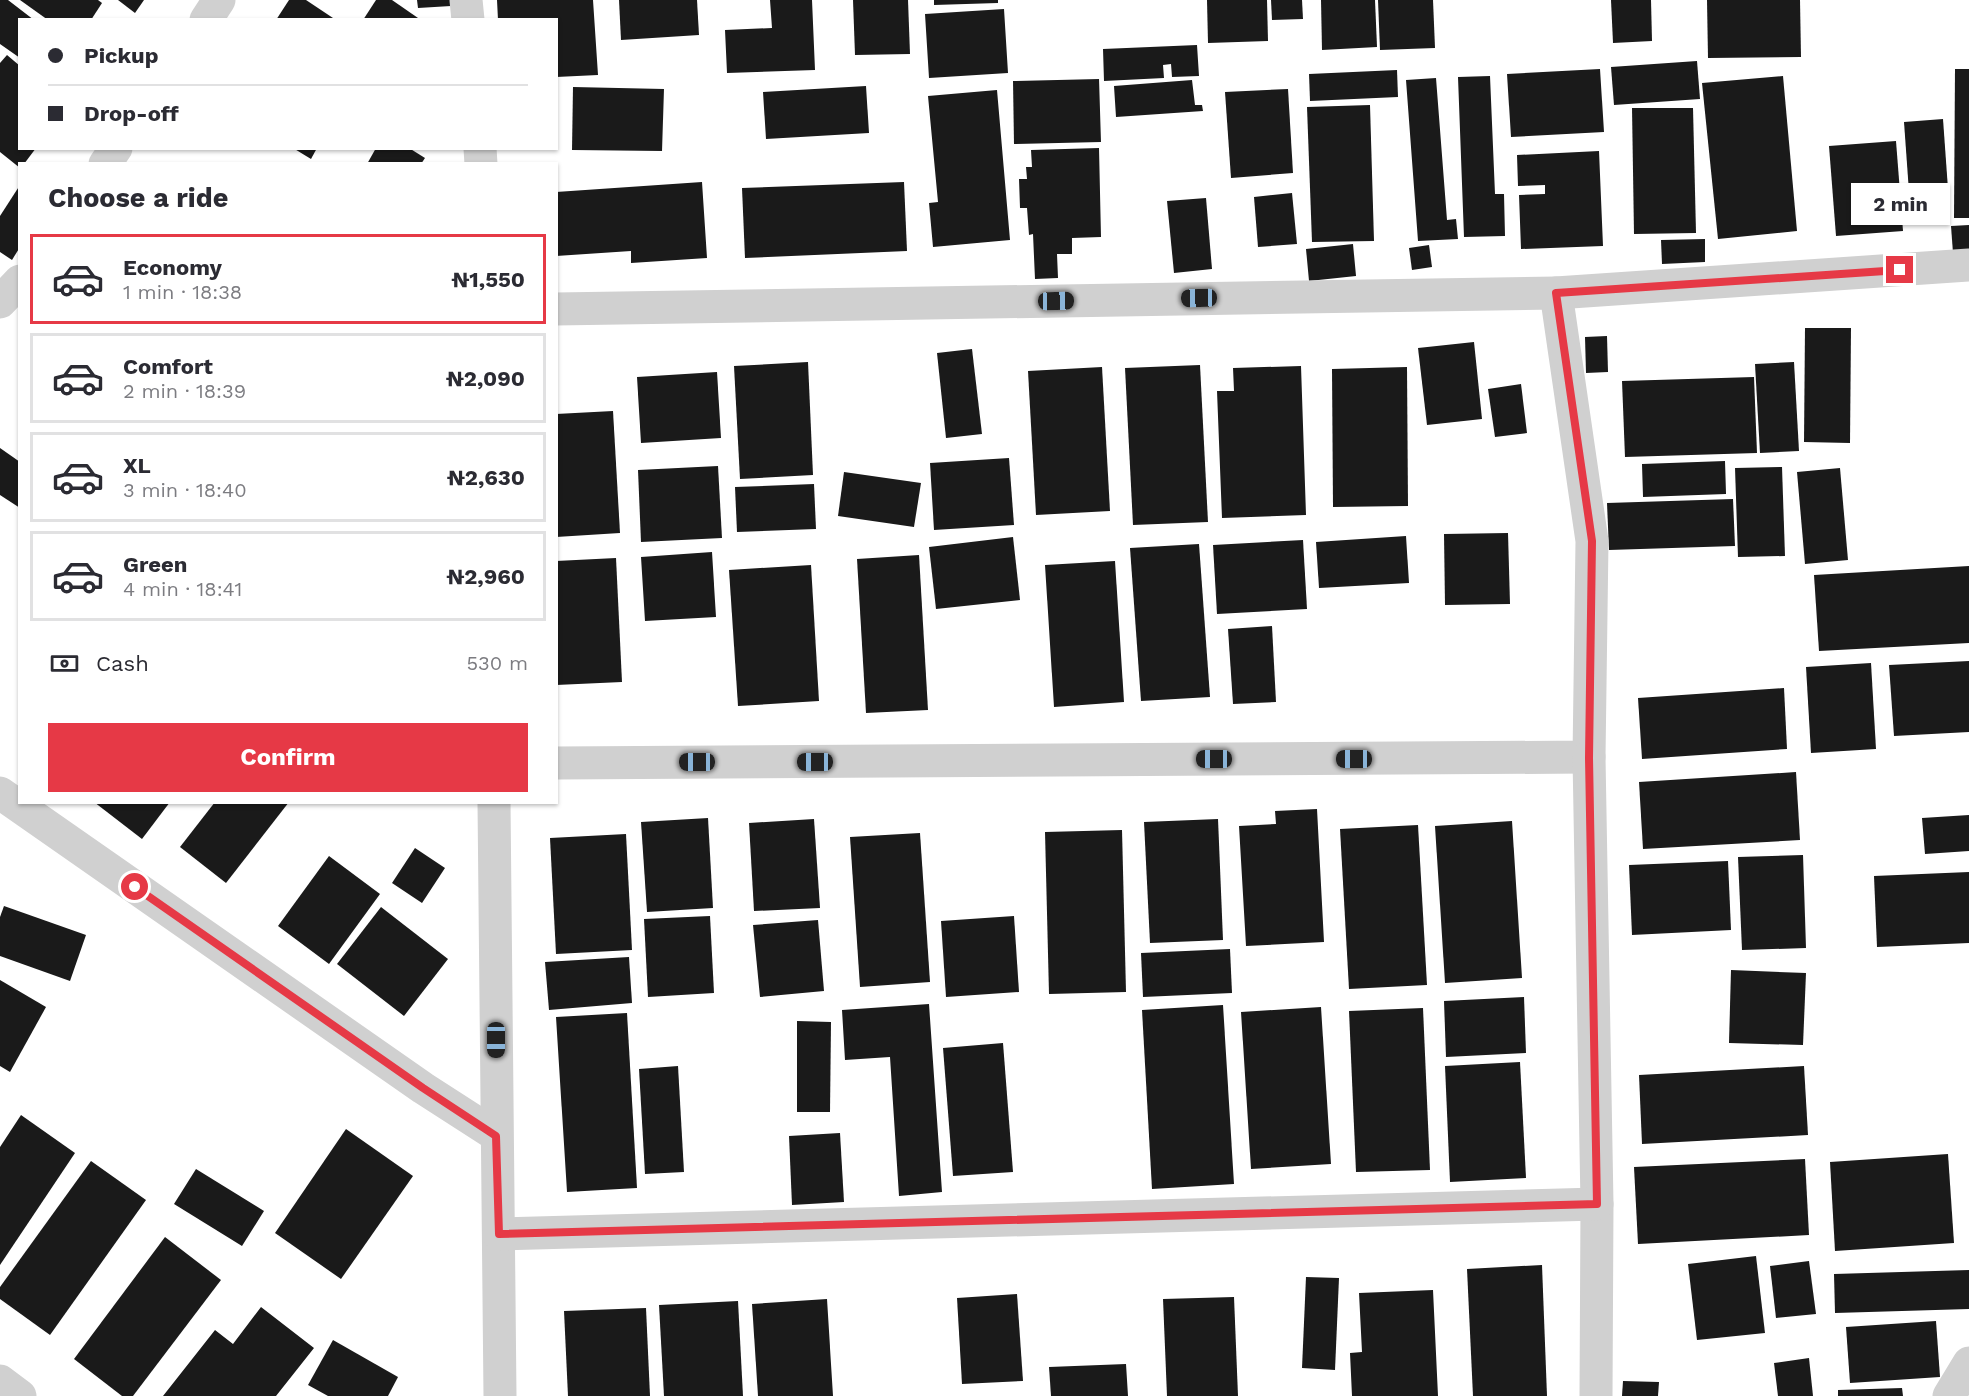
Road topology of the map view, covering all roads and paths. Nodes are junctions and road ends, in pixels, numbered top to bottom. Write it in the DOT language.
graph roads {
  1 [pos="219,0"];
  2 [pos="466,0"];
  3 [pos="207,18"];
  4 [pos="468,18"];
  5 [pos="1969,265"];
  6 [pos="18,283"];
  7 [pos="1556,293"];
  8 [pos="0,302"];
  9 [pos="558,309"];
  10 [pos="1589,758"];
  11 [pos="558,763"];
  12 [pos="0,793"];
  13 [pos="494,804"];
  14 [pos="496,1136"];
  15 [pos="1597,1204"];
  16 [pos="499,1234"];
  17 [pos="1969,1363"];
  18 [pos="0,1381"];
  19 [pos="20,1396"];
  20 [pos="500,1396"];
  21 [pos="1596,1396"];
  22 [pos="1949,1396"];
  1 -- 3 [label="street"];
  2 -- 4 [label="street"];
  5 -- 7 [label="street"];
  6 -- 8 [label="street"];
  7 -- 9 [label="street"];
  7 -- 10 [label="street"];
  10 -- 11 [label="street"];
  10 -- 15 [label="street"];
  12 -- 14 [label="street"];
  13 -- 14 [label="street"];
  14 -- 16 [label="street"];
  15 -- 16 [label="street"];
  15 -- 21 [label="street"];
  16 -- 20 [label="street"];
  17 -- 22 [label="street"];
  18 -- 19 [label="street"];
}
